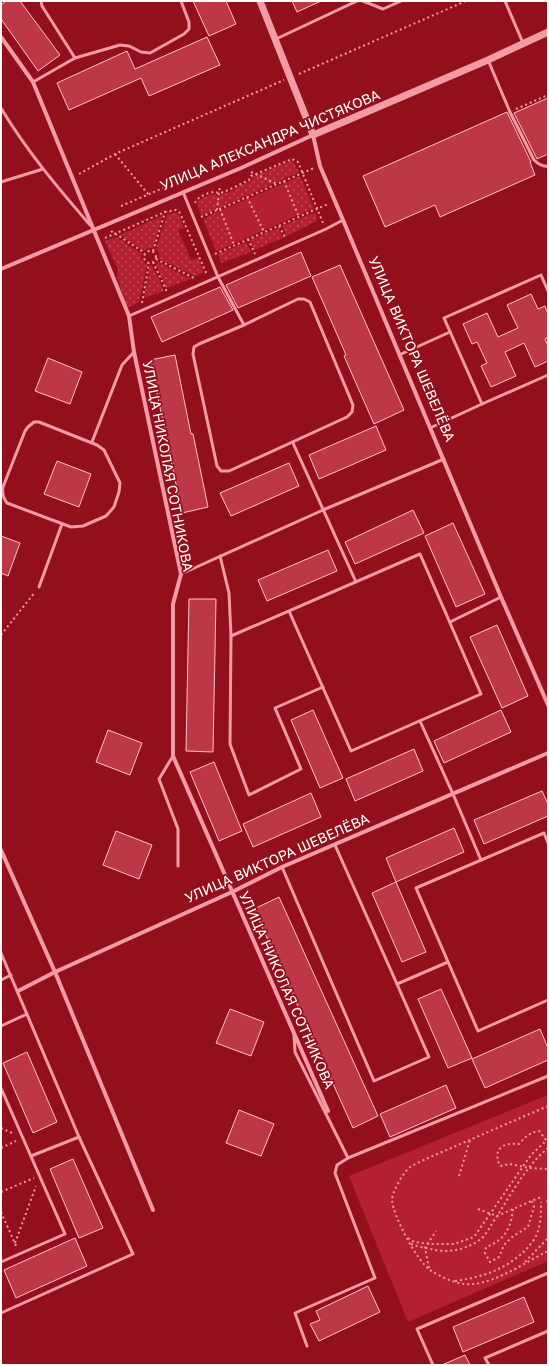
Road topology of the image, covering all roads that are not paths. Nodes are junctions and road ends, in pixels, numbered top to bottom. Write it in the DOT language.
graph roads {
  1 [pos="41,1"];
  2 [pos="180,1"];
  3 [pos="260,1"];
  4 [pos="357,1"];
  5 [pos="363,1"];
  6 [pos="401,1"];
  7 [pos="505,1"];
  8 [pos="548,32"];
  9 [pos="1,37"];
  10 [pos="275,40"];
  11 [pos="523,43"];
  12 [pos="75,58"];
  13 [pos="488,60"];
  14 [pos="33,82"];
  15 [pos="1,108"];
  16 [pos="313,135"];
  17 [pos="548,166"];
  18 [pos="43,169"];
  19 [pos="1,182"];
  20 [pos="183,192"];
  21 [pos="343,220"];
  22 [pos="94,229"];
  23 [pos="1,269"];
  24 [pos="218,277"];
  25 [pos="548,291"];
  26 [pos="129,316"];
  27 [pos="244,325"];
  28 [pos="450,332"];
  29 [pos="134,352"];
  30 [pos="399,355"];
  31 [pos="548,375"];
  32 [pos="482,404"];
  33 [pos="430,428"];
  34 [pos="92,442"];
  35 [pos="293,443"];
  36 [pos="444,459"];
  37 [pos="323,510"];
  38 [pos="62,524"];
  39 [pos="220,556"];
  40 [pos="181,574"];
  41 [pos="356,582"];
  42 [pos="39,587"];
  43 [pos="501,597"];
  44 [pos="290,611"];
  45 [pos="450,622"];
  46 [pos="231,636"];
  47 [pos="323,687"];
  48 [pos="548,705"];
  49 [pos="420,721"];
  50 [pos="548,753"];
  51 [pos="173,756"];
  52 [pos="453,794"];
  53 [pos="548,843"];
  54 [pos="335,845"];
  55 [pos="1,850"];
  56 [pos="481,860"];
  57 [pos="178,866"];
  58 [pos="282,868"];
  59 [pos="232,892"];
  60 [pos="1,953"];
  61 [pos="448,962"];
  62 [pos="55,972"];
  63 [pos="11,975"];
  64 [pos="1,980"];
  65 [pos="397,984"];
  66 [pos="18,991"];
  67 [pos="548,1000"];
  68 [pos="27,1014"];
  69 [pos="1,1026"];
  70 [pos="293,1030"];
  71 [pos="548,1076"];
  72 [pos="1,1088"];
  73 [pos="328,1111"];
  74 [pos="78,1137"];
  75 [pos="31,1156"];
  76 [pos="348,1158"];
  77 [pos="153,1210"];
  78 [pos="1,1262"];
  79 [pos="548,1273"];
  80 [pos="1,1313"];
  81 [pos="548,1331"];
  82 [pos="307,1346"];
  83 [pos="433,1365"];
  84 [pos="488,1365"];
  1 -- 12 [label="lane"];
  2 -- 12 [label="lane"];
  3 -- 10 [label="street, УЛИЦА ВИКТОРА ШЕВЕЛЁВА"];
  4 -- 10 [label="lane"];
  5 -- 6 [label="lane"];
  7 -- 11 [label="lane"];
  8 -- 11 [label="street, УЛИЦА АЛЕКСАНДРА ЧИСТЯКОВА"];
  9 -- 14 [label="street, УЛИЦА НИКОЛАЯ СОТНИКОВА"];
  10 -- 16 [label="street, УЛИЦА ВИКТОРА ШЕВЕЛЁВА"];
  11 -- 13 [label="street, УЛИЦА АЛЕКСАНДРА ЧИСТЯКОВА"];
  12 -- 14 [label="lane"];
  13 -- 16 [label="street, УЛИЦА АЛЕКСАНДРА ЧИСТЯКОВА"];
  13 -- 17 [label="lane"];
  14 -- 22 [label="street, УЛИЦА НИКОЛАЯ СОТНИКОВА"];
  15 -- 18 [label="lane"];
  16 -- 20 [label="street, УЛИЦА АЛЕКСАНДРА ЧИСТЯКОВА"];
  16 -- 21 [label="street, УЛИЦА ВИКТОРА ШЕВЕЛЁВА"];
  18 -- 19 [label="lane"];
  18 -- 22 [label="lane"];
  20 -- 22 [label="street, УЛИЦА АЛЕКСАНДРА ЧИСТЯКОВА"];
  20 -- 24 [label="lane"];
  21 -- 24 [label="lane"];
  21 -- 30 [label="street, УЛИЦА ВИКТОРА ШЕВЕЛЁВА"];
  22 -- 23 [label="street, УЛИЦА АЛЕКСАНДРА ЧИСТЯКОВА"];
  22 -- 26 [label="street, УЛИЦА НИКОЛАЯ СОТНИКОВА"];
  24 -- 26 [label="lane"];
  24 -- 27 [label="lane"];
  25 -- 28 [label="lane"];
  26 -- 29 [label="street, УЛИЦА НИКОЛАЯ СОТНИКОВА"];
  27 -- 35 [label="lane"];
  27 -- 35 [label="lane"];
  28 -- 30 [label="lane"];
  28 -- 32 [label="lane"];
  29 -- 34 [label="lane"];
  29 -- 40 [label="street, УЛИЦА НИКОЛАЯ СОТНИКОВА"];
  30 -- 33 [label="street, УЛИЦА ВИКТОРА ШЕВЕЛЁВА"];
  31 -- 32 [label="lane"];
  32 -- 33 [label="lane"];
  33 -- 36 [label="street, УЛИЦА ВИКТОРА ШЕВЕЛЁВА"];
  34 -- 38 [label="lane"];
  34 -- 38 [label="lane"];
  35 -- 37 [label="lane"];
  36 -- 37 [label="lane"];
  36 -- 43 [label="street, УЛИЦА ВИКТОРА ШЕВЕЛЁВА"];
  37 -- 39 [label="lane"];
  37 -- 41 [label="lane"];
  38 -- 42 [label="lane"];
  39 -- 40 [label="lane"];
  39 -- 46 [label="lane"];
  40 -- 51 [label="street, УЛИЦА НИКОЛАЯ СОТНИКОВА"];
  41 -- 44 [label="lane"];
  41 -- 45 [label="lane"];
  43 -- 45 [label="lane"];
  43 -- 48 [label="street, УЛИЦА ВИКТОРА ШЕВЕЛЁВА"];
  44 -- 46 [label="lane"];
  44 -- 47 [label="lane"];
  45 -- 49 [label="lane"];
  46 -- 47 [label="lane"];
  47 -- 49 [label="lane"];
  49 -- 52 [label="lane"];
  50 -- 52 [label="street, УЛИЦА ВИКТОРА ШЕВЕЛЁВА"];
  51 -- 57 [label="lane"];
  51 -- 59 [label="street, УЛИЦА НИКОЛАЯ СОТНИКОВА"];
  52 -- 54 [label="street, УЛИЦА ВИКТОРА ШЕВЕЛЁВА"];
  52 -- 56 [label="lane"];
  53 -- 56 [label="lane"];
  54 -- 58 [label="street, УЛИЦА ВИКТОРА ШЕВЕЛЁВА"];
  54 -- 65 [label="lane"];
  55 -- 62 [label="street"];
  56 -- 61 [label="lane"];
  58 -- 59 [label="street, УЛИЦА ВИКТОРА ШЕВЕЛЁВА"];
  58 -- 65 [label="lane"];
  59 -- 62 [label="street, УЛИЦА ВИКТОРА ШЕВЕЛЁВА"];
  59 -- 70 [label="street, УЛИЦА НИКОЛАЯ СОТНИКОВА"];
  60 -- 63 [label="lane"];
  61 -- 65 [label="lane"];
  61 -- 67 [label="lane"];
  62 -- 66 [label="street, УЛИЦА ВИКТОРА ШЕВЕЛЁВА"];
  62 -- 77 [label="street"];
  63 -- 64 [label="lane"];
  63 -- 66 [label="lane"];
  66 -- 68 [label="lane"];
  68 -- 69 [label="lane"];
  68 -- 74 [label="lane"];
  70 -- 73 [label="street, УЛИЦА НИКОЛАЯ СОТНИКОВА"];
  70 -- 76 [label="lane"];
  71 -- 76 [label="lane"];
  72 -- 75 [label="lane"];
  74 -- 75 [label="lane"];
  74 -- 80 [label="lane"];
  75 -- 78 [label="lane"];
  76 -- 82 [label="lane"];
  79 -- 83 [label="lane"];
  81 -- 84 [label="lane"];
}
